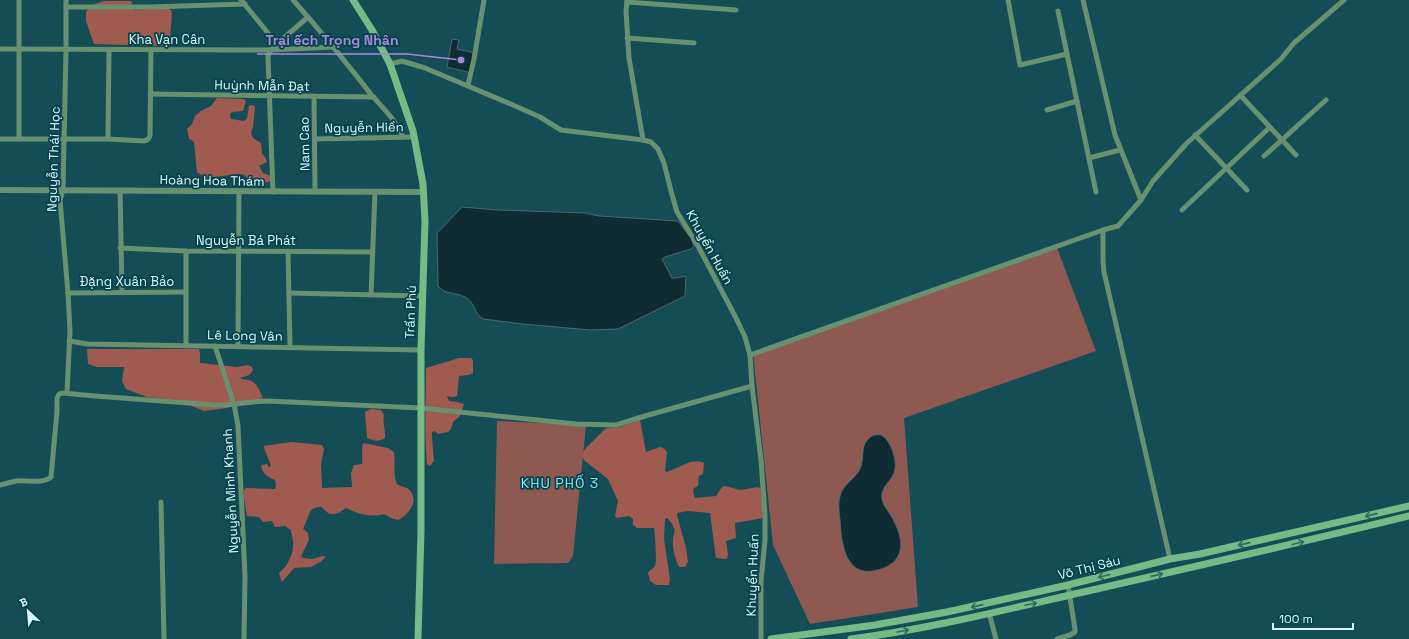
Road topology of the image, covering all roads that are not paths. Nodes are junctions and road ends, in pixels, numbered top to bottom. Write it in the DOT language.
graph roads {
  1 [pos="19,0"];
  2 [pos="66,0"];
  3 [pos="150,0"];
  4 [pos="293,0"];
  5 [pos="353,0"];
  6 [pos="484,0"];
  7 [pos="1008,0"];
  8 [pos="1083,0"];
  9 [pos="1344,0"];
  10 [pos="627,1"];
  11 [pos="243,2"];
  12 [pos="66,7"];
  13 [pos="150,7"];
  14 [pos="736,10"];
  15 [pos="1058,11"];
  16 [pos="308,17"];
  17 [pos="627,38"];
  18 [pos="694,43"];
  19 [pos="277,44"];
  20 [pos="335,48"];
  21 [pos="0,49"];
  22 [pos="20,49"];
  23 [pos="66,50"];
  24 [pos="109,50"];
  25 [pos="151,50"];
  26 [pos="270,50"];
  27 [pos="1067,54"];
  28 [pos="390,64"];
  29 [pos="468,85"];
  30 [pos="150,94"];
  31 [pos="1240,95"];
  32 [pos="270,96"];
  33 [pos="314,96"];
  34 [pos="374,97"];
  35 [pos="1326,100"];
  36 [pos="1077,101"];
  37 [pos="1048,110"];
  38 [pos="1270,126"];
  39 [pos="1195,135"];
  40 [pos="403,137"];
  41 [pos="414,137"];
  42 [pos="19,139"];
  43 [pos="64,139"];
  44 [pos="108,139"];
  45 [pos="315,139"];
  46 [pos="0,140"];
  47 [pos="643,140"];
  48 [pos="1282,140"];
  49 [pos="1120,150"];
  50 [pos="1296,154"];
  51 [pos="1264,156"];
  52 [pos="1089,158"];
  53 [pos="1226,168"];
  54 [pos="0,190"];
  55 [pos="63,190"];
  56 [pos="120,190"];
  57 [pos="1247,190"];
  58 [pos="239,191"];
  59 [pos="273,192"];
  60 [pos="315,192"];
  61 [pos="374,192"];
  62 [pos="423,192"];
  63 [pos="1096,192"];
  64 [pos="1141,200"];
  65 [pos="1182,210"];
  66 [pos="1103,230"];
  67 [pos="120,248"];
  68 [pos="186,251"];
  69 [pos="238,251"];
  70 [pos="288,251"];
  71 [pos="372,252"];
  72 [pos="68,292"];
  73 [pos="122,292"];
  74 [pos="185,292"];
  75 [pos="289,293"];
  76 [pos="371,295"];
  77 [pos="423,296"];
  78 [pos="70,341"];
  79 [pos="186,345"];
  80 [pos="215,346"];
  81 [pos="238,346"];
  82 [pos="290,347"];
  83 [pos="421,350"];
  84 [pos="750,355"];
  85 [pos="752,386"];
  86 [pos="67,393"];
  87 [pos="234,404"];
  88 [pos="421,408"];
  89 [pos="0,485"];
  90 [pos="161,502"];
  91 [pos="1409,506"];
  92 [pos="1409,516"];
  93 [pos="1170,559"];
  94 [pos="1068,585"];
  95 [pos="1070,595"];
  96 [pos="989,613"];
  97 [pos="164,639"];
  98 [pos="244,639"];
  99 [pos="418,639"];
  100 [pos="761,639"];
  101 [pos="772,639"];
  102 [pos="851,639"];
  103 [pos="996,639"];
  104 [pos="1057,639"];
  1 -- 22 [label="street"];
  2 -- 12 [label="street, Nguyễn Thái Học"];
  3 -- 13 [label="street"];
  4 -- 16 [label="street"];
  5 -- 28 [label="main road, Trần Phú"];
  6 -- 29 [label="street"];
  7 -- 27 [label="street"];
  8 -- 49 [label="street"];
  9 -- 31 [label="street"];
  10 -- 14 [label="street"];
  10 -- 17 [label="street"];
  11 -- 13 [label="street"];
  11 -- 19 [label="street"];
  12 -- 13 [label="street"];
  12 -- 23 [label="street, Nguyễn Thái Học"];
  15 -- 27 [label="street"];
  16 -- 19 [label="street"];
  16 -- 20 [label="street"];
  17 -- 18 [label="street"];
  17 -- 47 [label="street"];
  19 -- 26 [label="street"];
  20 -- 26 [label="street, Kha Vạn Cân"];
  20 -- 34 [label="street"];
  21 -- 22 [label="street, Kha Vạn Cân"];
  22 -- 23 [label="street, Kha Vạn Cân"];
  22 -- 42 [label="street"];
  23 -- 24 [label="street, Kha Vạn Cân"];
  23 -- 43 [label="street, Nguyễn Thái Học"];
  24 -- 25 [label="street, Kha Vạn Cân"];
  24 -- 44 [label="street"];
  25 -- 26 [label="street, Kha Vạn Cân"];
  25 -- 30 [label="street"];
  26 -- 32 [label="street"];
  27 -- 36 [label="street"];
  28 -- 29 [label="street, Khuyển Huấn"];
  28 -- 41 [label="main road, Trần Phú"];
  29 -- 47 [label="street, Khuyển Huấn"];
  30 -- 32 [label="street, Huỳnh Mẫn Đạt"];
  30 -- 44 [label="street"];
  31 -- 38 [label="street"];
  31 -- 39 [label="street"];
  32 -- 33 [label="street, Huỳnh Mẫn Đạt"];
  32 -- 59 [label="street"];
  33 -- 34 [label="street, Huỳnh Mẫn Đạt"];
  33 -- 45 [label="street, Nam Cao"];
  34 -- 40 [label="street"];
  35 -- 48 [label="street"];
  36 -- 37 [label="street"];
  36 -- 52 [label="street"];
  38 -- 48 [label="street"];
  38 -- 53 [label="street"];
  39 -- 53 [label="street"];
  39 -- 64 [label="street"];
  40 -- 41 [label="street, Nguyễn Hiền"];
  40 -- 45 [label="street, Nguyễn Hiền"];
  41 -- 62 [label="main road, Trần Phú"];
  42 -- 43 [label="street"];
  42 -- 46 [label="street"];
  43 -- 44 [label="street"];
  43 -- 55 [label="street, Nguyễn Thái Học"];
  45 -- 60 [label="street, Nam Cao"];
  47 -- 84 [label="street, Khuyển Huấn"];
  48 -- 50 [label="street"];
  48 -- 51 [label="street"];
  49 -- 52 [label="street"];
  49 -- 64 [label="street"];
  52 -- 63 [label="street"];
  53 -- 57 [label="street"];
  53 -- 65 [label="street"];
  54 -- 55 [label="street, Hoàng Hoa Thám"];
  55 -- 56 [label="street, Hoàng Hoa Thám"];
  55 -- 72 [label="street, Nguyễn Thái Học"];
  56 -- 58 [label="street, Hoàng Hoa Thám"];
  56 -- 67 [label="street"];
  58 -- 59 [label="street, Hoàng Hoa Thám"];
  58 -- 69 [label="street"];
  59 -- 60 [label="street, Hoàng Hoa Thám"];
  60 -- 61 [label="street, Hoàng Hoa Thám"];
  61 -- 62 [label="street, Hoàng Hoa Thám"];
  61 -- 71 [label="street"];
  62 -- 77 [label="main road, Trần Phú"];
  64 -- 66 [label="street"];
  66 -- 84 [label="street"];
  66 -- 93 [label="street"];
  67 -- 68 [label="street, Nguyễn Bá Phát"];
  67 -- 73 [label="street"];
  68 -- 69 [label="street, Nguyễn Bá Phát"];
  68 -- 74 [label="street"];
  69 -- 70 [label="street, Nguyễn Bá Phát"];
  69 -- 81 [label="street"];
  70 -- 71 [label="street, Nguyễn Bá Phát"];
  70 -- 75 [label="street"];
  71 -- 76 [label="street"];
  72 -- 73 [label="street, Đặng Xuân Bảo"];
  72 -- 78 [label="street, Nguyễn Thái Học"];
  73 -- 74 [label="street, Đặng Xuân Bảo"];
  74 -- 79 [label="street"];
  75 -- 76 [label="street"];
  75 -- 82 [label="street"];
  76 -- 77 [label="street"];
  77 -- 83 [label="main road, Trần Phú"];
  78 -- 79 [label="street, Lê Long Vân"];
  78 -- 86 [label="street, Nguyễn Thái Học"];
  79 -- 80 [label="street, Lê Long Vân"];
  80 -- 81 [label="street, Lê Long Vân"];
  80 -- 87 [label="street, Nguyễn Minh Khanh"];
  81 -- 82 [label="street, Lê Long Vân"];
  82 -- 83 [label="street, Lê Long Vân"];
  83 -- 88 [label="main road, Trần Phú"];
  84 -- 85 [label="street, Khuyển Huấn"];
  85 -- 88 [label="street"];
  85 -- 100 [label="street, Khuyển Huấn"];
  86 -- 87 [label="street"];
  86 -- 89 [label="street"];
  87 -- 88 [label="street"];
  87 -- 98 [label="street, Nguyễn Minh Khanh"];
  88 -- 99 [label="main road, Trần Phú"];
  90 -- 97 [label="street"];
  91 -- 93 [label="main road, Võ Thị Sáu, one-way"];
  95 -- 92 [label="main road, Võ Thị Sáu, one-way"];
  93 -- 94 [label="main road, Võ Thị Sáu, one-way"];
  94 -- 95 [label="street"];
  94 -- 101 [label="main road, Võ Thị Sáu, one-way"];
  96 -- 95 [label="main road, Võ Thị Sáu, one-way"];
  95 -- 104 [label="street"];
  102 -- 96 [label="main road, Võ Thị Sáu, one-way"];
  96 -- 103 [label="street"];
}
